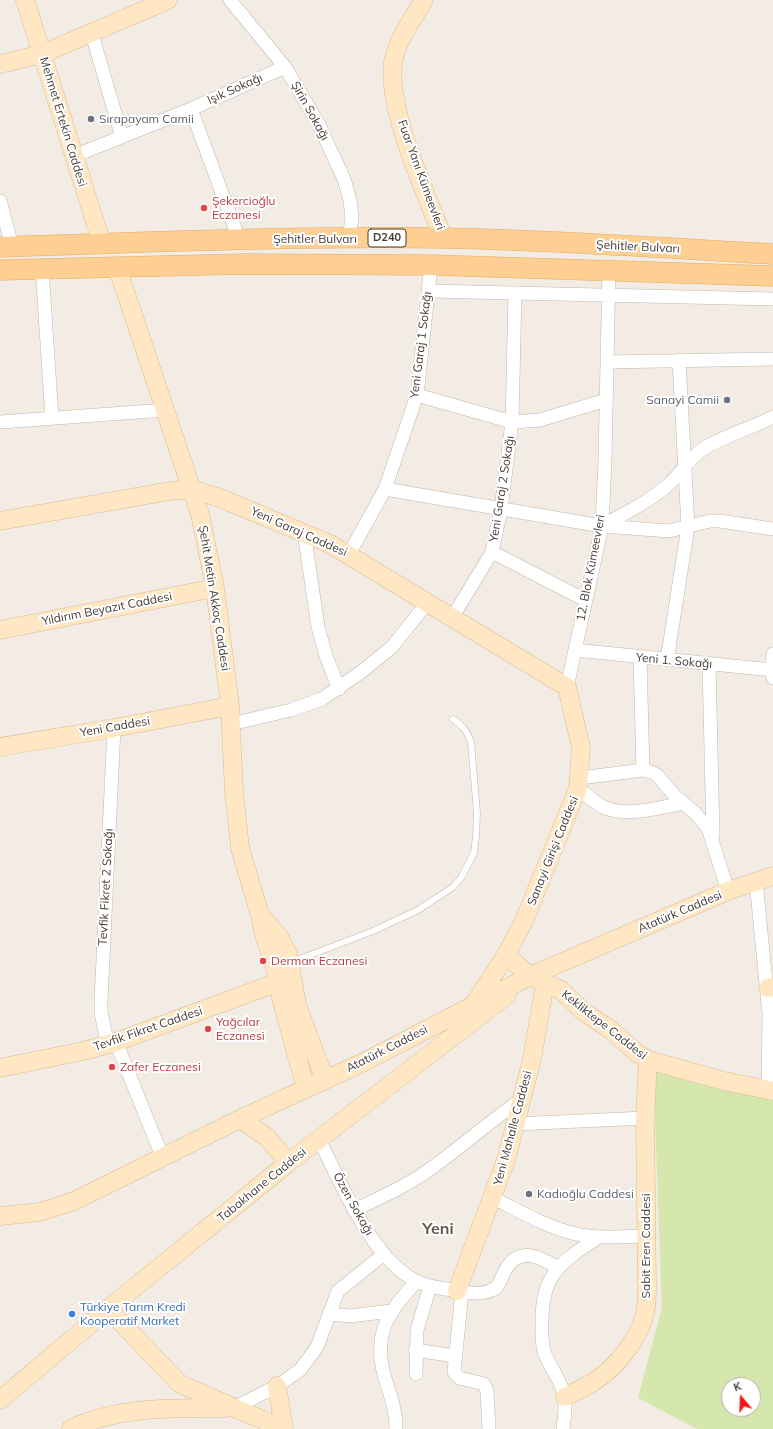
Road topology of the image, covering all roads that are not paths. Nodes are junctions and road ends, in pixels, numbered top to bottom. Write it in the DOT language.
graph roads {
  1 [pos="25,0"];
  2 [pos="168,0"];
  3 [pos="230,0"];
  4 [pos="424,0"];
  5 [pos="91,32"];
  6 [pos="42,54"];
  7 [pos="0,64"];
  8 [pos="285,67"];
  9 [pos="191,109"];
  10 [pos="122,137"];
  11 [pos="74,156"];
  12 [pos="0,201"];
  13 [pos="349,238"];
  14 [pos="444,238"];
  15 [pos="239,239"];
  16 [pos="102,244"];
  17 [pos="6,246"];
  18 [pos="773,254"];
  19 [pos="431,265"];
  20 [pos="118,267"];
  21 [pos="42,269"];
  22 [pos="0,270"];
  23 [pos="609,270"];
  24 [pos="773,276"];
  25 [pos="428,291"];
  26 [pos="515,293"];
  27 [pos="608,295"];
  28 [pos="773,299"];
  29 [pos="773,359"];
  30 [pos="679,360"];
  31 [pos="607,362"];
  32 [pos="417,395"];
  33 [pos="606,400"];
  34 [pos="166,410"];
  35 [pos="773,417"];
  36 [pos="52,418"];
  37 [pos="0,422"];
  38 [pos="512,422"];
  39 [pos="685,467"];
  40 [pos="192,489"];
  41 [pos="385,489"];
  42 [pos="501,509"];
  43 [pos="0,521"];
  44 [pos="602,526"];
  45 [pos="688,527"];
  46 [pos="773,528"];
  47 [pos="304,532"];
  48 [pos="492,552"];
  49 [pos="348,554"];
  50 [pos="215,588"];
  51 [pos="585,600"];
  52 [pos="427,603"];
  53 [pos="452,618"];
  54 [pos="0,630"];
  55 [pos="575,650"];
  56 [pos="773,654"];
  57 [pos="640,658"];
  58 [pos="667,660"];
  59 [pos="710,664"];
  60 [pos="772,673"];
  61 [pos="567,687"];
  62 [pos="339,689"];
  63 [pos="231,715"];
  64 [pos="453,719"];
  65 [pos="114,728"];
  66 [pos="0,749"];
  67 [pos="643,770"];
  68 [pos="579,783"];
  69 [pos="684,803"];
  70 [pos="713,838"];
  71 [pos="773,876"];
  72 [pos="756,882"];
  73 [pos="728,891"];
  74 [pos="506,955"];
  75 [pos="283,970"];
  76 [pos="537,979"];
  77 [pos="770,987"];
  78 [pos="475,1003"];
  79 [pos="408,1039"];
  80 [pos="112,1044"];
  81 [pos="648,1060"];
  82 [pos="420,1063"];
  83 [pos="0,1068"];
  84 [pos="326,1080"];
  85 [pos="306,1089"];
  86 [pos="770,1090"];
  87 [pos="522,1099"];
  88 [pos="645,1118"];
  89 [pos="240,1119"];
  90 [pos="515,1124"];
  91 [pos="319,1139"];
  92 [pos="162,1156"];
  93 [pos="288,1163"];
  94 [pos="493,1198"];
  95 [pos="354,1210"];
  96 [pos="0,1216"];
  97 [pos="599,1236"];
  98 [pos="646,1236"];
  99 [pos="384,1254"];
  100 [pos="557,1267"];
  101 [pos="417,1282"];
  102 [pos="430,1286"];
  103 [pos="459,1292"];
  104 [pos="108,1309"];
  105 [pos="391,1311"];
  106 [pos="329,1314"];
  107 [pos="415,1350"];
  108 [pos="455,1356"];
  109 [pos="416,1374"];
  110 [pos="277,1386"];
  111 [pos="565,1397"];
  112 [pos="0,1400"];
  113 [pos="234,1408"];
  114 [pos="71,1429"];
  115 [pos="277,1429"];
  116 [pos="284,1429"];
  117 [pos="396,1429"];
  118 [pos="490,1429"];
  119 [pos="563,1429"];
  1 -- 6 [label="street, Mehmet Ertekin Caddesi"];
  2 -- 5 [label="street"];
  3 -- 8 [label="street, Şirin Sokağı"];
  4 -- 14 [label="street, Fuar Yanı Kümeevleri"];
  5 -- 6 [label="street"];
  5 -- 10 [label="street"];
  6 -- 7 [label="street"];
  6 -- 11 [label="street, Mehmet Ertekin Caddesi"];
  8 -- 9 [label="street, Işık Sokağı"];
  8 -- 13 [label="street, Şirin Sokağı"];
  9 -- 10 [label="street, Işık Sokağı"];
  9 -- 15 [label="street"];
  10 -- 11 [label="street, Işık Sokağı"];
  11 -- 16 [label="street, Mehmet Ertekin Caddesi"];
  12 -- 17 [label="street"];
  13 -- 14 [label="main road, Şehitler Bulvarı / D240"];
  13 -- 15 [label="main road, Şehitler Bulvarı / D240"];
  14 -- 18 [label="main road, Şehitler Bulvarı / D240"];
  15 -- 16 [label="main road, Şehitler Bulvarı / D240"];
  16 -- 17 [label="main road, Şehitler Bulvarı / D240"];
  19 -- 20 [label="main road, Şehitler Bulvarı / D240"];
  19 -- 23 [label="main road, Şehitler Bulvarı / D240"];
  19 -- 25 [label="street, Yeni Garaj 1 Sokağı"];
  20 -- 21 [label="main road, Şehitler Bulvarı / D240"];
  20 -- 34 [label="street, Şehit Metin Akkoç Caddesi"];
  21 -- 22 [label="main road, Şehitler Bulvarı / D240"];
  21 -- 36 [label="street"];
  23 -- 24 [label="main road, Şehitler Bulvarı / D240"];
  23 -- 27 [label="street, 12. Blok Kümeevleri"];
  25 -- 26 [label="street"];
  25 -- 32 [label="street, Yeni Garaj 1 Sokağı"];
  26 -- 27 [label="street"];
  26 -- 38 [label="street, Yeni Garaj 2 Sokağı"];
  27 -- 28 [label="street"];
  27 -- 31 [label="street, 12. Blok Kümeevleri"];
  29 -- 30 [label="street"];
  30 -- 31 [label="street"];
  30 -- 39 [label="street"];
  31 -- 33 [label="street, 12. Blok Kümeevleri"];
  32 -- 38 [label="street"];
  32 -- 41 [label="street, Yeni Garaj 1 Sokağı"];
  33 -- 38 [label="street"];
  33 -- 44 [label="street, 12. Blok Kümeevleri"];
  34 -- 36 [label="street"];
  34 -- 40 [label="street, Şehit Metin Akkoç Caddesi"];
  35 -- 39 [label="street"];
  36 -- 37 [label="street"];
  38 -- 42 [label="street, Yeni Garaj 2 Sokağı"];
  39 -- 44 [label="street"];
  39 -- 45 [label="street"];
  40 -- 43 [label="street, Yeni Garaj Caddesi"];
  40 -- 47 [label="street, Yeni Garaj Caddesi"];
  40 -- 50 [label="street, Şehit Metin Akkoç Caddesi"];
  41 -- 42 [label="street"];
  41 -- 49 [label="street, Yeni Garaj 1 Sokağı"];
  42 -- 44 [label="street"];
  42 -- 48 [label="street, Yeni Garaj 2 Sokağı"];
  44 -- 45 [label="street"];
  44 -- 51 [label="street, 12. Blok Kümeevleri"];
  45 -- 46 [label="street"];
  45 -- 58 [label="street"];
  47 -- 49 [label="street, Yeni Garaj Caddesi"];
  47 -- 62 [label="street"];
  48 -- 51 [label="street"];
  48 -- 53 [label="street, Yeni Garaj 2 Sokağı"];
  49 -- 52 [label="street, Yeni Garaj Caddesi"];
  50 -- 54 [label="street, Yıldırım Beyazıt Caddesi"];
  50 -- 63 [label="street, Şehit Metin Akkoç Caddesi"];
  51 -- 55 [label="street, 12. Blok Kümeevleri"];
  52 -- 53 [label="street, Yeni Garaj Caddesi"];
  52 -- 62 [label="street"];
  53 -- 61 [label="street, Yeni Garaj Caddesi"];
  55 -- 57 [label="street, Yeni 1. Sokağı"];
  55 -- 61 [label="street, 12. Blok Kümeevleri"];
  56 -- 60 [label="street"];
  57 -- 58 [label="street, Yeni 1. Sokağı"];
  57 -- 67 [label="street"];
  58 -- 59 [label="street, Yeni 1. Sokağı"];
  59 -- 60 [label="street, Yeni 1. Sokağı"];
  59 -- 70 [label="street"];
  61 -- 68 [label="street, Sanayi Girişi Caddesi"];
  62 -- 63 [label="street"];
  63 -- 65 [label="street, Yeni Caddesi"];
  63 -- 75 [label="street, Şehit Metin Akkoç Caddesi"];
  64 -- 75 [label="lane"];
  65 -- 66 [label="street, Yeni Caddesi"];
  65 -- 80 [label="street, Tevfik Fikret 2 Sokağı"];
  67 -- 68 [label="street"];
  67 -- 69 [label="street"];
  68 -- 69 [label="street"];
  68 -- 74 [label="street, Sanayi Girişi Caddesi"];
  69 -- 70 [label="street"];
  70 -- 73 [label="street"];
  71 -- 72 [label="street, Atatürk Caddesi"];
  72 -- 73 [label="street, Atatürk Caddesi"];
  72 -- 77 [label="street"];
  73 -- 76 [label="street, Atatürk Caddesi"];
  74 -- 76 [label="street, Kekliktepe Caddesi"];
  74 -- 78 [label="street, Sanayi Girişi Caddesi"];
  75 -- 80 [label="street, Tevfik Fikret Caddesi"];
  75 -- 84 [label="street, Şehit Metin Akkoç Caddesi"];
  75 -- 85 [label="street, Şehit Metin Akkoç Caddesi"];
  76 -- 78 [label="street, Atatürk Caddesi"];
  76 -- 81 [label="street, Kekliktepe Caddesi"];
  76 -- 82 [label="street, Tabakhane Caddesi"];
  76 -- 87 [label="street, Yeni Mahalle Caddesi"];
  77 -- 86 [label="street"];
  78 -- 79 [label="street, Atatürk Caddesi"];
  79 -- 82 [label="street"];
  79 -- 84 [label="street, Atatürk Caddesi"];
  80 -- 83 [label="street, Tevfik Fikret Caddesi"];
  80 -- 92 [label="street, Tevfik Fikret 2 Sokağı"];
  81 -- 86 [label="street, Kekliktepe Caddesi"];
  81 -- 88 [label="street, Sabit Eren Caddesi"];
  82 -- 91 [label="street, Tabakhane Caddesi"];
  84 -- 85 [label="street, Atatürk Caddesi"];
  85 -- 89 [label="street, Atatürk Caddesi"];
  87 -- 90 [label="street, Yeni Mahalle Caddesi"];
  87 -- 95 [label="street"];
  88 -- 90 [label="street"];
  88 -- 98 [label="street, Sabit Eren Caddesi"];
  89 -- 92 [label="street, Atatürk Caddesi"];
  89 -- 93 [label="street"];
  90 -- 94 [label="street, Yeni Mahalle Caddesi"];
  91 -- 93 [label="street, Tabakhane Caddesi"];
  91 -- 95 [label="street, Özen Sokağı"];
  92 -- 96 [label="street, Atatürk Caddesi"];
  93 -- 104 [label="street, Tabakhane Caddesi"];
  94 -- 97 [label="street"];
  94 -- 103 [label="street, Yeni Mahalle Caddesi"];
  95 -- 99 [label="street, Özen Sokağı"];
  97 -- 98 [label="street"];
  97 -- 100 [label="street"];
  98 -- 111 [label="street, Sabit Eren Caddesi"];
  99 -- 101 [label="street, Özen Sokağı"];
  99 -- 106 [label="street"];
  100 -- 103 [label="street, Özen Sokağı"];
  100 -- 111 [label="street"];
  101 -- 102 [label="street, Özen Sokağı"];
  101 -- 105 [label="street"];
  102 -- 103 [label="street, Özen Sokağı"];
  102 -- 107 [label="street"];
  103 -- 108 [label="street"];
  104 -- 112 [label="street, Tabakhane Caddesi"];
  104 -- 113 [label="street"];
  105 -- 106 [label="street"];
  105 -- 117 [label="street"];
  106 -- 110 [label="street"];
  107 -- 108 [label="street"];
  107 -- 109 [label="street"];
  108 -- 118 [label="street"];
  110 -- 113 [label="street"];
  110 -- 116 [label="street"];
  111 -- 119 [label="street"];
  113 -- 114 [label="street"];
  113 -- 115 [label="street"];
}
